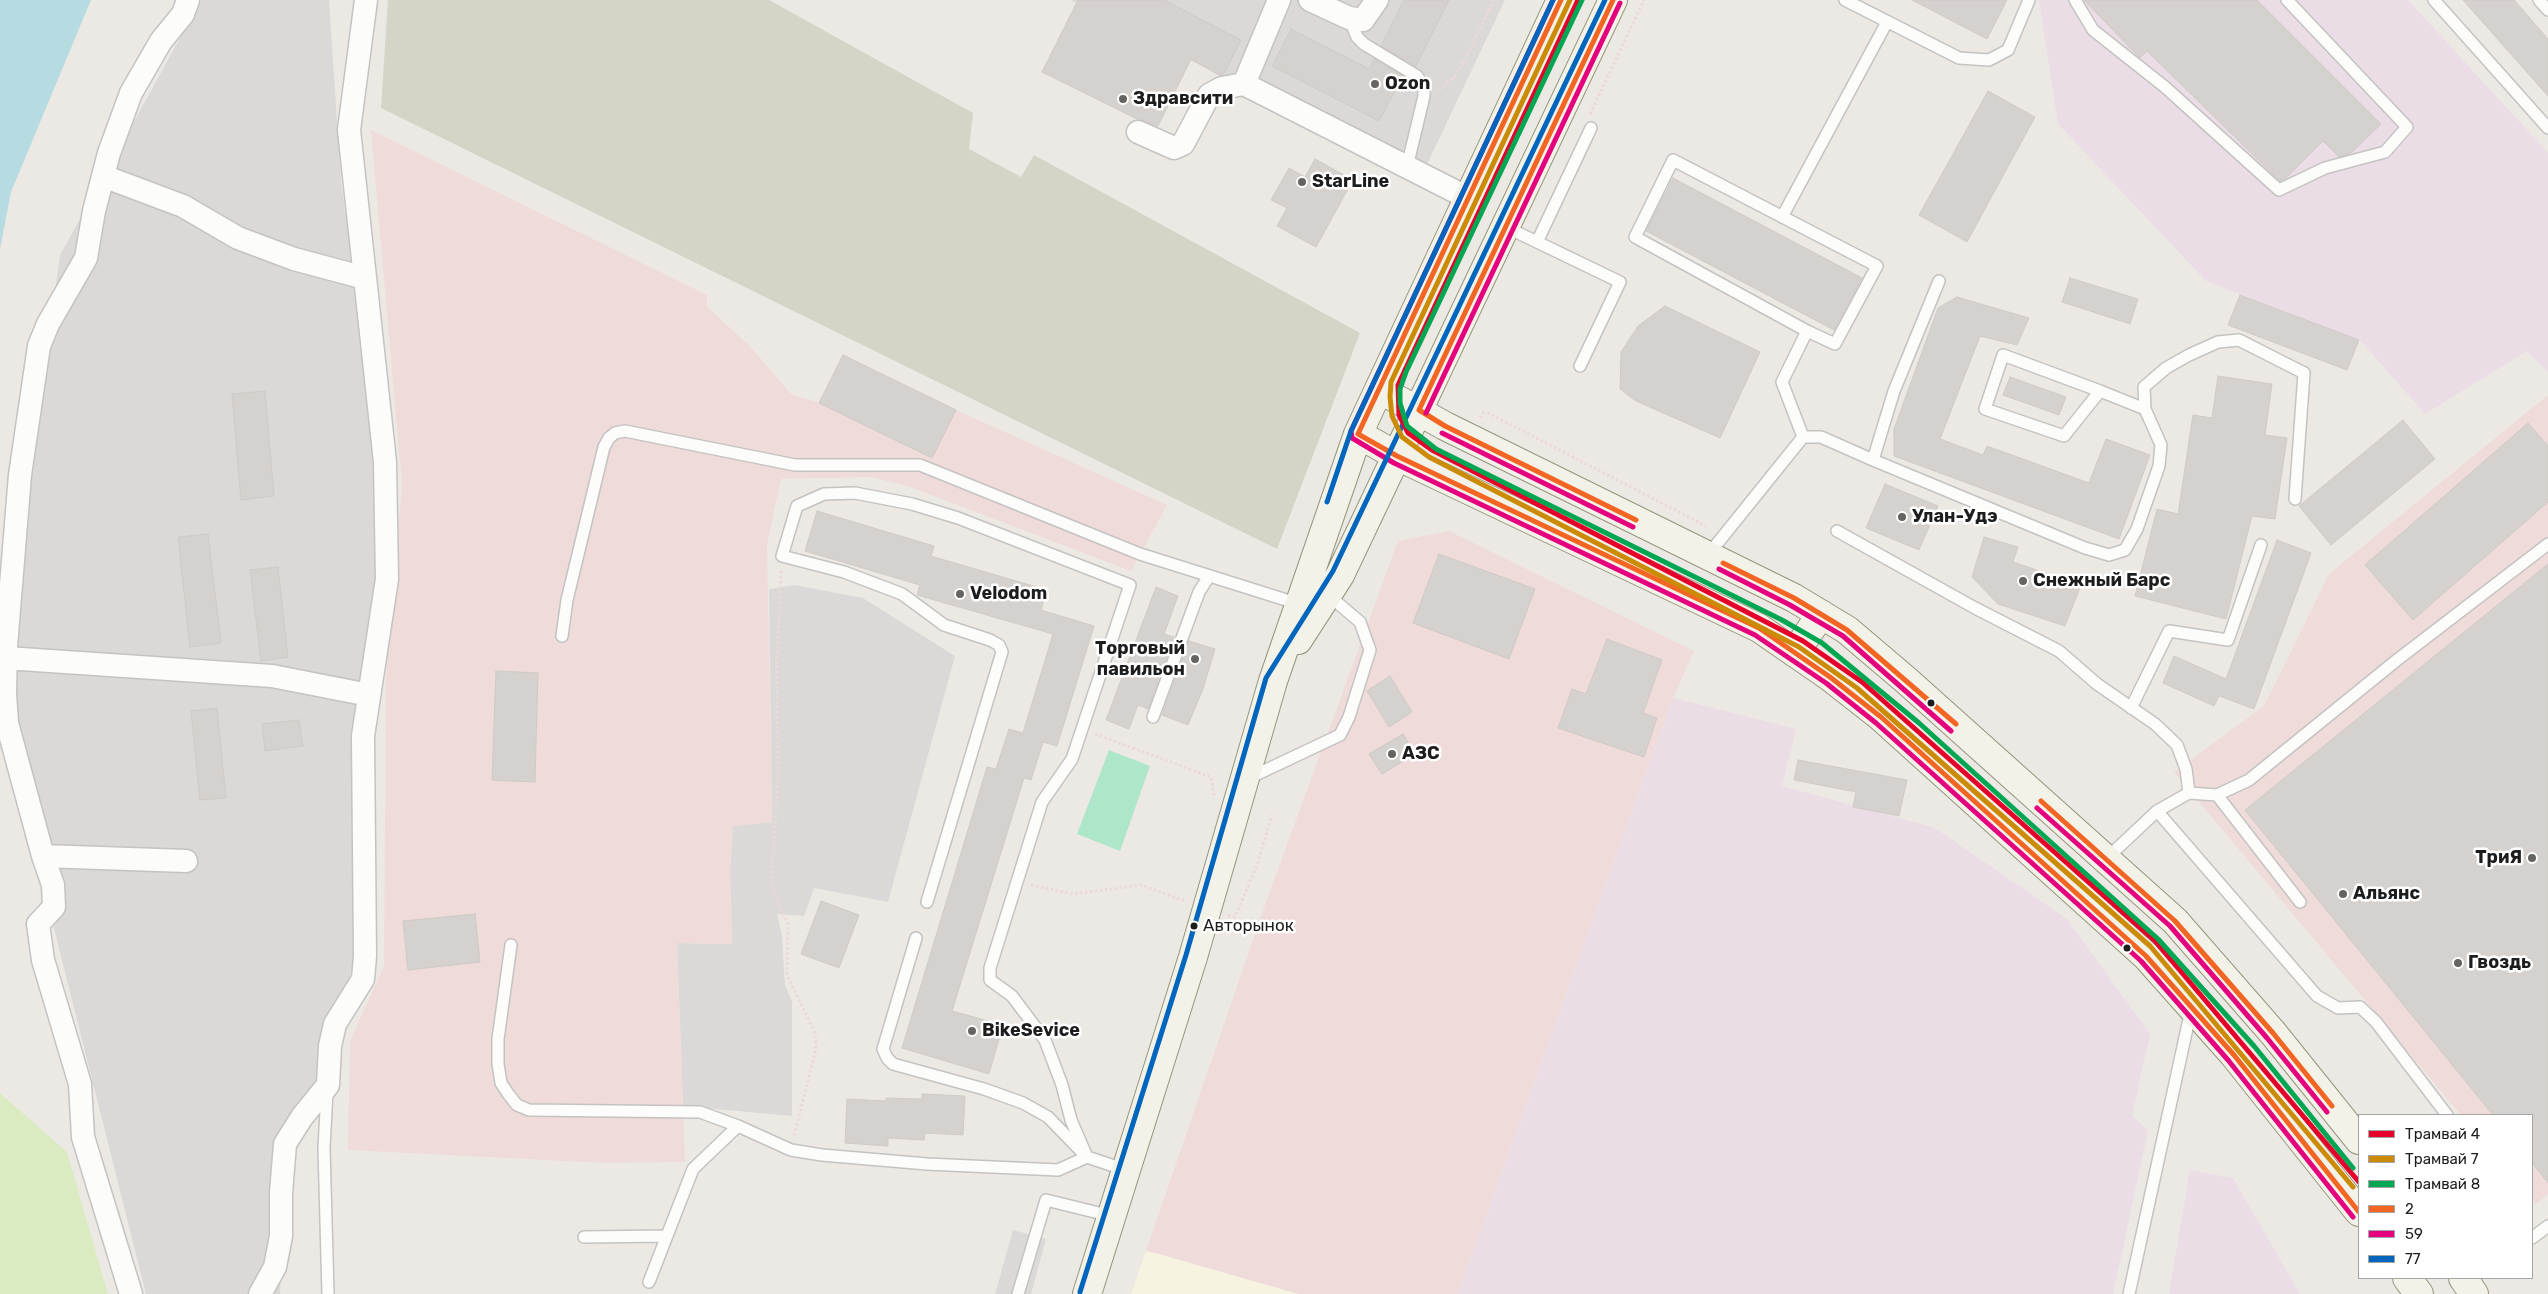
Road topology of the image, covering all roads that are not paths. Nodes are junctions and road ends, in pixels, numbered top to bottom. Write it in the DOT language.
graph roads {
  1 [pos="188,0"];
  2 [pos="366,0"];
  3 [pos="1279,0"];
  4 [pos="1310,0"];
  5 [pos="1377,0"];
  6 [pos="1561,0"];
  7 [pos="1613,0"];
  8 [pos="1845,0"];
  9 [pos="2029,0"];
  10 [pos="2075,0"];
  11 [pos="2287,0"];
  12 [pos="2434,0"];
  13 [pos="2539,0"];
  14 [pos="2548,10"];
  15 [pos="1349,18"];
  16 [pos="1887,22"];
  17 [pos="1244,84"];
  18 [pos="1590,128"];
  19 [pos="2548,128"];
  20 [pos="1138,132"];
  21 [pos="1407,167"];
  22 [pos="103,176"];
  23 [pos="1468,198"];
  24 [pos="1782,217"];
  25 [pos="1506,227"];
  26 [pos="1537,242"];
  27 [pos="365,278"];
  28 [pos="1939,281"];
  29 [pos="1807,331"];
  30 [pos="1580,366"];
  31 [pos="2100,392"];
  32 [pos="2145,409"];
  33 [pos="1419,410"];
  34 [pos="1369,411"];
  35 [pos="1803,437"];
  36 [pos="1397,456"];
  37 [pos="1873,460"];
  38 [pos="2295,499"];
  39 [pos="1836,531"];
  40 [pos="2261,544"];
  41 [pos="2548,544"];
  42 [pos="1716,546"];
  43 [pos="1209,576"];
  44 [pos="1327,594"];
  45 [pos="1299,604"];
  46 [pos="1821,614"];
  47 [pos="562,636"];
  48 [pos="1795,653"];
  49 [pos="6,658"];
  50 [pos="1273,681"];
  51 [pos="369,695"];
  52 [pos="2131,708"];
  53 [pos="1152,717"];
  54 [pos="1243,780"];
  55 [pos="2189,792"];
  56 [pos="2217,795"];
  57 [pos="2157,811"];
  58 [pos="43,856"];
  59 [pos="2106,859"];
  60 [pos="186,861"];
  61 [pos="927,902"];
  62 [pos="2300,902"];
  63 [pos="916,938"];
  64 [pos="511,945"];
  65 [pos="2192,1006"];
  66 [pos="328,1085"];
  67 [pos="2447,1114"];
  68 [pos="738,1126"];
  69 [pos="2358,1139"];
  70 [pos="1086,1157"];
  71 [pos="1126,1170"];
  72 [pos="2358,1211"];
  73 [pos="1111,1216"];
  74 [pos="2548,1226"];
  75 [pos="667,1236"];
  76 [pos="584,1237"];
  77 [pos="2533,1237"];
  78 [pos="2408,1279"];
  79 [pos="649,1282"];
  80 [pos="131,1294"];
  81 [pos="260,1294"];
  82 [pos="328,1294"];
  83 [pos="1018,1294"];
  84 [pos="1087,1294"];
  85 [pos="2129,1294"];
  86 [pos="2418,1294"];
  1 -- 22 [label="street"];
  2 -- 27 [label="street"];
  3 -- 17 [label="street"];
  4 -- 15 [label="street"];
  5 -- 15 [label="street"];
  6 -- 23 [label="main road"];
  7 -- 25 [label="main road"];
  8 -- 16 [label="lane"];
  9 -- 16 [label="lane"];
  10 -- 11 [label="lane"];
  12 -- 19 [label="lane"];
  13 -- 14 [label="lane"];
  15 -- 21 [label="lane"];
  16 -- 24 [label="lane"];
  17 -- 20 [label="street"];
  17 -- 21 [label="street"];
  18 -- 26 [label="lane"];
  21 -- 23 [label="street"];
  22 -- 27 [label="street"];
  22 -- 49 [label="street"];
  23 -- 34 [label="main road"];
  24 -- 29 [label="lane"];
  24 -- 29 [label="lane"];
  25 -- 26 [label="lane"];
  25 -- 33 [label="main road"];
  26 -- 30 [label="lane"];
  27 -- 51 [label="street"];
  28 -- 37 [label="lane"];
  29 -- 35 [label="lane"];
  31 -- 31 [label="lane"];
  31 -- 32 [label="lane"];
  32 -- 37 [label="lane"];
  32 -- 38 [label="lane"];
  33 -- 34 [label="main road"];
  33 -- 36 [label="main road"];
  33 -- 42 [label="main road"];
  34 -- 36 [label="main road"];
  34 -- 45 [label="main road"];
  35 -- 37 [label="lane"];
  35 -- 42 [label="lane"];
  36 -- 44 [label="main road"];
  36 -- 48 [label="main road"];
  39 -- 52 [label="lane"];
  40 -- 52 [label="lane"];
  41 -- 56 [label="lane"];
  42 -- 46 [label="main road"];
  43 -- 45 [label="lane"];
  43 -- 47 [label="lane"];
  43 -- 53 [label="lane"];
  44 -- 50 [label="main road"];
  44 -- 54 [label="lane"];
  45 -- 50 [label="main road"];
  46 -- 48 [label="main road"];
  46 -- 59 [label="main road"];
  48 -- 65 [label="main road"];
  49 -- 51 [label="street"];
  49 -- 58 [label="street"];
  50 -- 54 [label="main road"];
  51 -- 66 [label="street"];
  52 -- 55 [label="lane"];
  54 -- 71 [label="main road"];
  55 -- 56 [label="lane"];
  55 -- 57 [label="lane"];
  56 -- 62 [label="lane"];
  57 -- 59 [label="lane"];
  57 -- 67 [label="lane"];
  58 -- 60 [label="street"];
  58 -- 80 [label="street"];
  59 -- 69 [label="main road"];
  61 -- 70 [label="lane"];
  63 -- 70 [label="lane"];
  64 -- 68 [label="lane"];
  65 -- 72 [label="main road"];
  65 -- 85 [label="lane"];
  66 -- 81 [label="street"];
  66 -- 82 [label="lane"];
  68 -- 70 [label="lane"];
  68 -- 75 [label="lane"];
  70 -- 71 [label="lane"];
  71 -- 73 [label="main road"];
  73 -- 83 [label="lane"];
  73 -- 84 [label="main road"];
  74 -- 77 [label="lane"];
  75 -- 76 [label="lane"];
  75 -- 79 [label="lane"];
  78 -- 86 [label="main road"];
}
